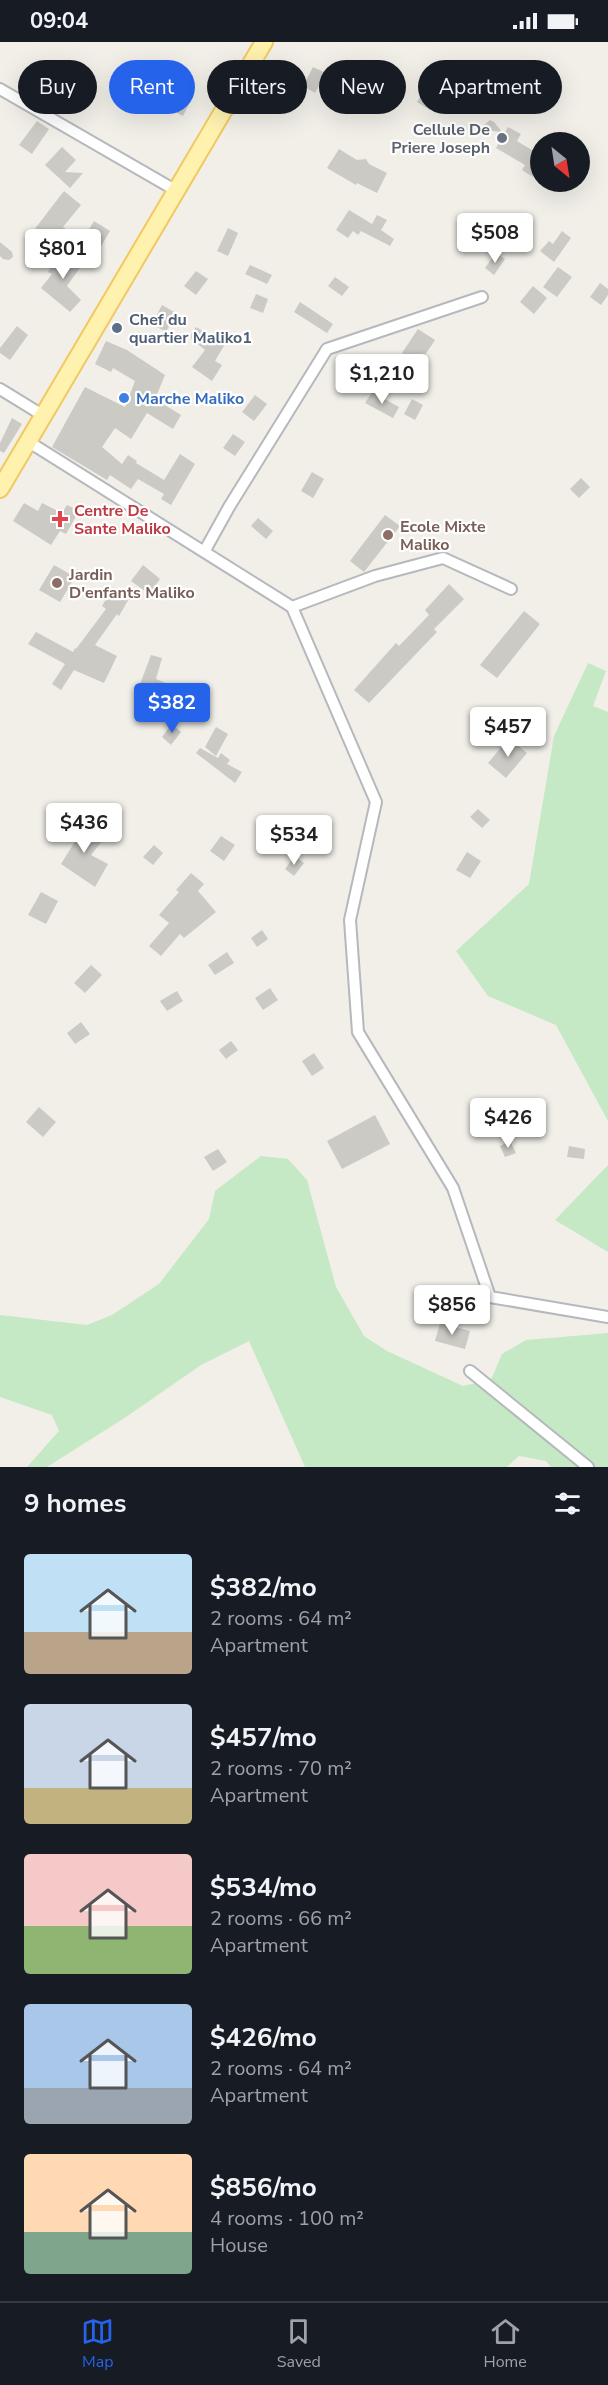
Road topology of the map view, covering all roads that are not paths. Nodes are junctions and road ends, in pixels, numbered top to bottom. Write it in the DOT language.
graph roads {
  1 [pos="264,42"];
  2 [pos="0,89"];
  3 [pos="175,190"];
  4 [pos="482,297"];
  5 [pos="0,389"];
  6 [pos="44,416"];
  7 [pos="29,442"];
  8 [pos="0,489"];
  9 [pos="204,552"];
  10 [pos="511,589"];
  11 [pos="292,608"];
  12 [pos="608,1317"];
  13 [pos="470,1371"];
  14 [pos="588,1467"];
  1 -- 3 [label="main road"];
  2 -- 3 [label="street"];
  3 -- 6 [label="main road"];
  4 -- 9 [label="street"];
  5 -- 6 [label="street"];
  6 -- 7 [label="main road"];
  7 -- 8 [label="main road"];
  7 -- 9 [label="street"];
  9 -- 11 [label="street"];
  10 -- 11 [label="street"];
  11 -- 12 [label="street"];
  13 -- 14 [label="street"];
}
